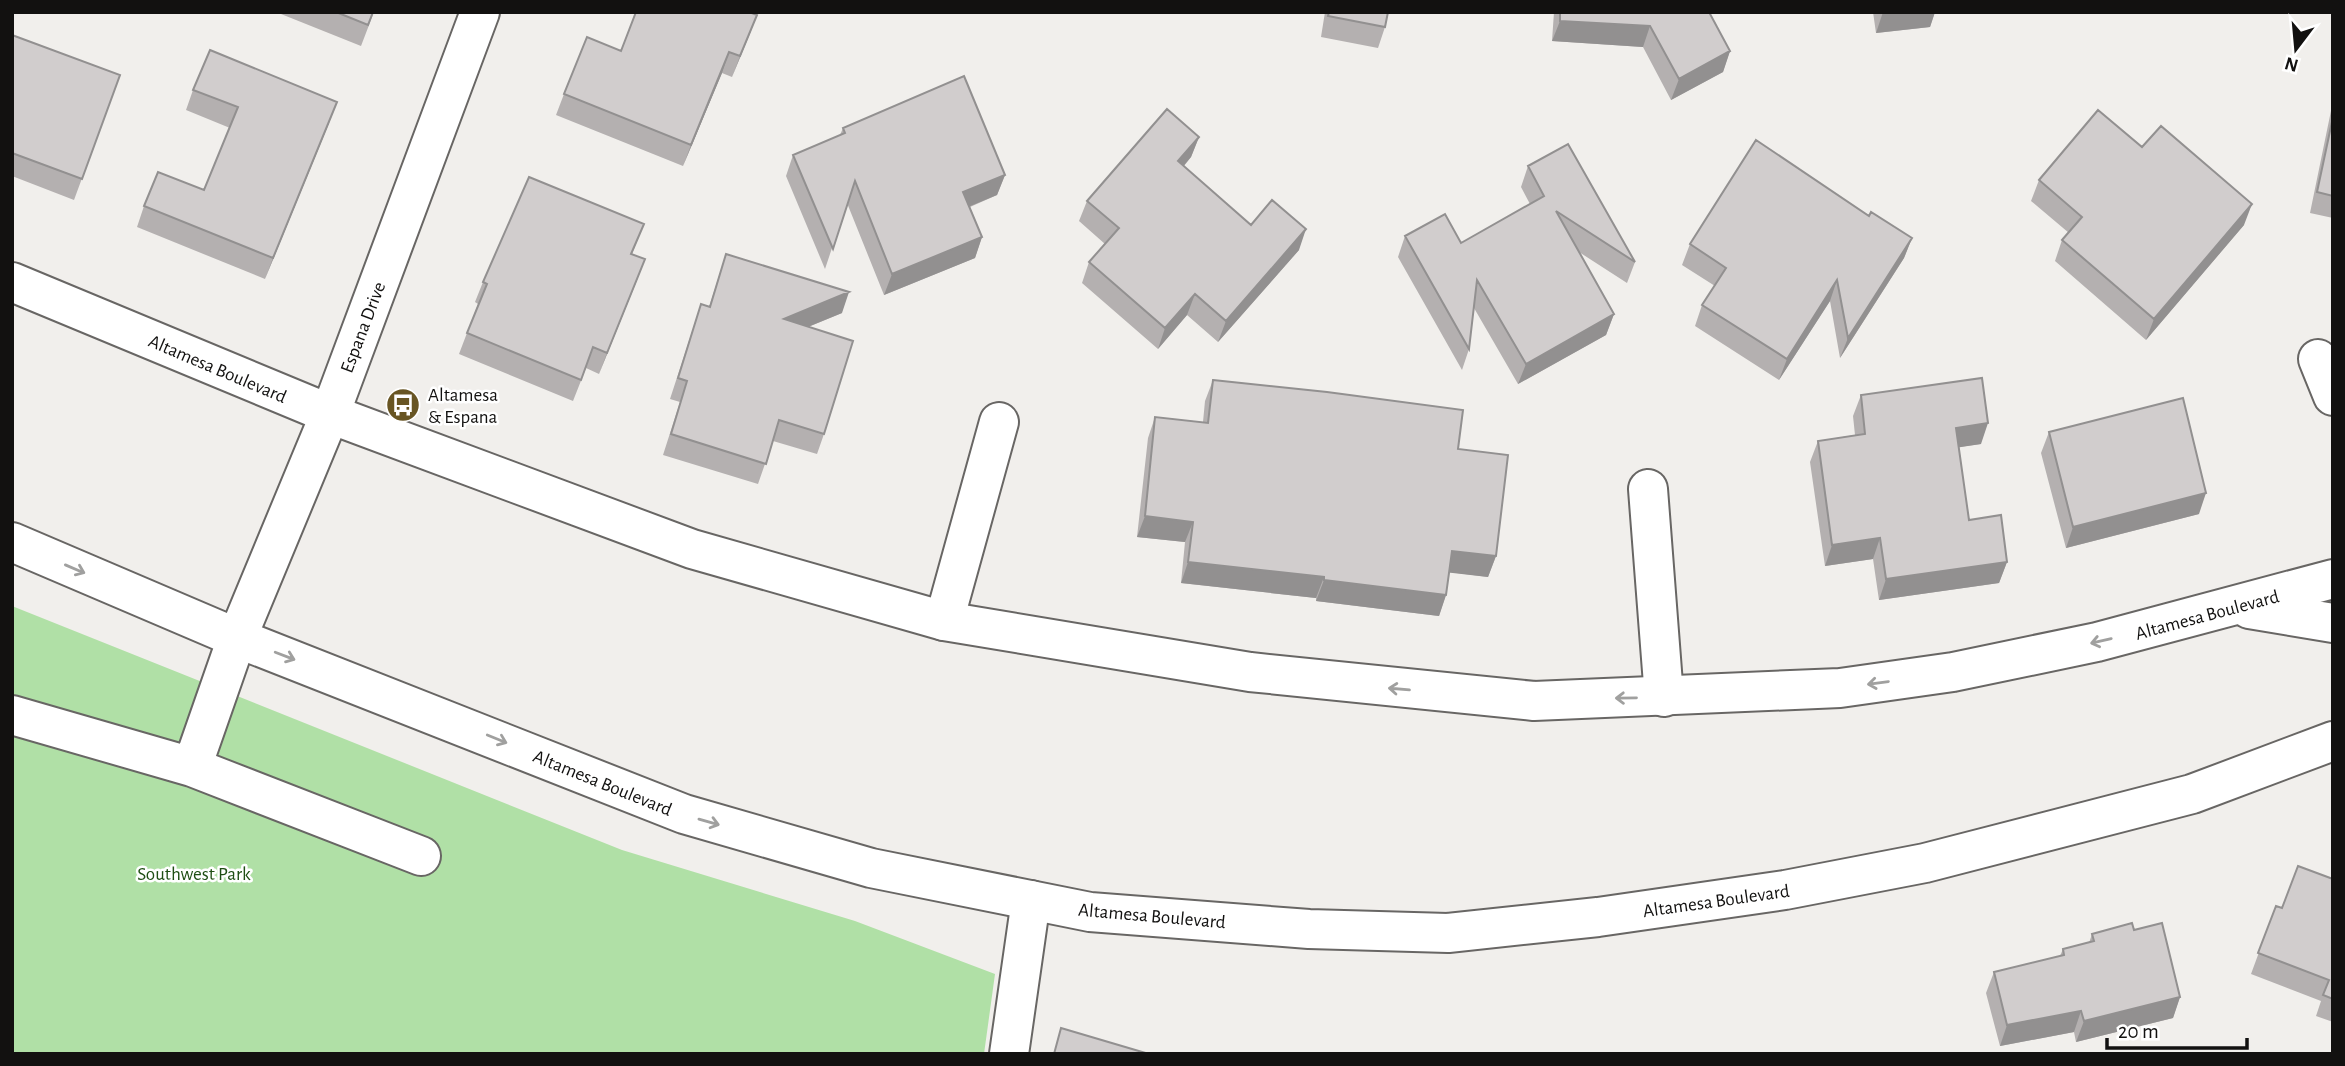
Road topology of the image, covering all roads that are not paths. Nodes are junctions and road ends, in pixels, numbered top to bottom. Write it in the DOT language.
graph roads {
  1 [pos="480,12"];
  2 [pos="12,282"];
  3 [pos="2318,359"];
  4 [pos="2333,397"];
  5 [pos="330,414"];
  6 [pos="999,422"];
  7 [pos="1648,489"];
  8 [pos="12,542"];
  9 [pos="2333,579"];
  10 [pos="2237,607"];
  11 [pos="944,621"];
  12 [pos="2333,623"];
  13 [pos="237,638"];
  14 [pos="1664,697"];
  15 [pos="20,717"];
  16 [pos="2333,741"];
  17 [pos="192,767"];
  18 [pos="421,856"];
  19 [pos="1031,900"];
  20 [pos="1010,1054"];
  1 -- 5 [label="main road, Espana Drive"];
  2 -- 5 [label="main road, Altamesa Boulevard"];
  3 -- 4 [label="main road"];
  5 -- 11 [label="main road, Altamesa Boulevard"];
  5 -- 13 [label="main road, Espana Drive"];
  6 -- 11 [label="main road"];
  7 -- 14 [label="main road"];
  8 -- 13 [label="main road, Altamesa Boulevard, one-way"];
  9 -- 10 [label="main road, Altamesa Boulevard"];
  10 -- 12 [label="main road"];
  10 -- 14 [label="main road, Altamesa Boulevard, one-way"];
  14 -- 11 [label="main road, Altamesa Boulevard, one-way"];
  13 -- 17 [label="main road, Espana Drive"];
  13 -- 19 [label="main road, Altamesa Boulevard, one-way"];
  15 -- 17 [label="main road"];
  16 -- 19 [label="main road, Altamesa Boulevard"];
  17 -- 18 [label="main road"];
  19 -- 20 [label="main road"];
}
